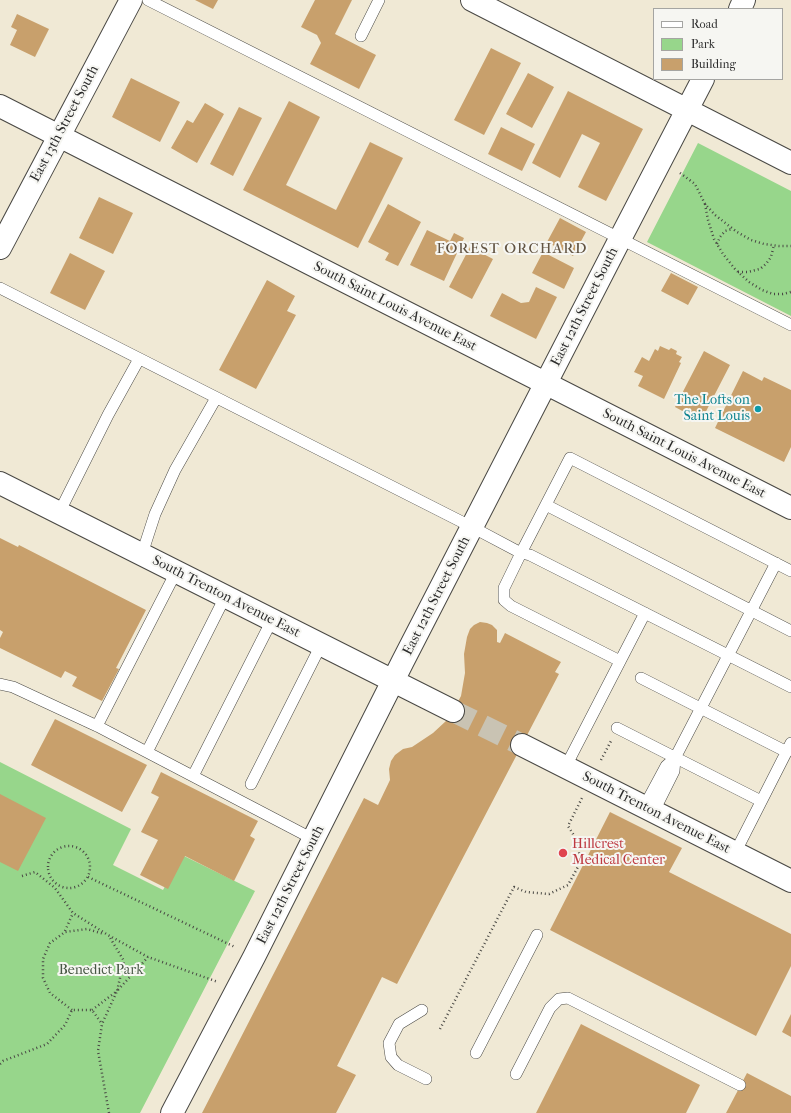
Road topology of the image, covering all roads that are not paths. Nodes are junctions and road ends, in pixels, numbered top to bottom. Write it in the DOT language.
graph roads {
  1 [pos="130,0"];
  2 [pos="148,0"];
  3 [pos="379,0"];
  4 [pos="472,0"];
  5 [pos="361,36"];
  6 [pos="703,80"];
  7 [pos="0,106"];
  8 [pos="687,110"];
  9 [pos="58,136"];
  10 [pos="791,162"];
  11 [pos="620,239"];
  12 [pos="0,248"];
  13 [pos="0,288"];
  14 [pos="791,325"];
  15 [pos="139,359"];
  16 [pos="546,384"];
  17 [pos="216,398"];
  18 [pos="0,483"];
  19 [pos="546,505"];
  20 [pos="791,508"];
  21 [pos="59,513"];
  22 [pos="472,527"];
  23 [pos="521,553"];
  24 [pos="142,554"];
  25 [pos="776,563"];
  26 [pos="791,571"];
  27 [pos="176,572"];
  28 [pos="225,597"];
  29 [pos="751,610"];
  30 [pos="645,613"];
  31 [pos="272,620"];
  32 [pos="791,631"];
  33 [pos="321,645"];
  34 [pos="728,655"];
  35 [pos="620,661"];
  36 [pos="641,678"];
  37 [pos="393,681"];
  38 [pos="0,684"];
  39 [pos="791,686"];
  40 [pos="700,708"];
  41 [pos="453,711"];
  42 [pos="97,726"];
  43 [pos="617,728"];
  44 [pos="522,745"];
  45 [pos="789,748"];
  46 [pos="147,752"];
  47 [pos="675,758"];
  48 [pos="565,768"];
  49 [pos="193,776"];
  50 [pos="251,784"];
  51 [pos="761,801"];
  52 [pos="649,809"];
  53 [pos="313,839"];
  54 [pos="735,853"];
  55 [pos="788,877"];
  56 [pos="536,935"];
  57 [pos="422,1010"];
  58 [pos="476,1053"];
  59 [pos="516,1074"];
  60 [pos="426,1079"];
  61 [pos="740,1085"];
  62 [pos="172,1113"];
  1 -- 9 [label="street, East 13th Street South"];
  2 -- 11 [label="lane"];
  3 -- 5 [label="lane"];
  4 -- 8 [label="street"];
  6 -- 8 [label="street, East 12th Street South"];
  7 -- 9 [label="street, South Saint Louis Avenue East"];
  8 -- 10 [label="street"];
  8 -- 11 [label="street, East 12th Street South"];
  9 -- 12 [label="street, East 13th Street South"];
  9 -- 16 [label="street, South Saint Louis Avenue East"];
  11 -- 14 [label="lane"];
  11 -- 16 [label="street, East 12th Street South"];
  13 -- 15 [label="lane"];
  15 -- 17 [label="lane"];
  15 -- 21 [label="lane"];
  16 -- 20 [label="street, South Saint Louis Avenue East"];
  16 -- 22 [label="street, East 12th Street South"];
  17 -- 22 [label="lane"];
  17 -- 24 [label="lane"];
  18 -- 21 [label="street, South Trenton Avenue East"];
  19 -- 23 [label="lane"];
  19 -- 25 [label="lane"];
  19 -- 29 [label="lane"];
  21 -- 24 [label="street, South Trenton Avenue East"];
  22 -- 23 [label="lane"];
  22 -- 37 [label="street, East 12th Street South"];
  23 -- 30 [label="lane"];
  23 -- 35 [label="lane"];
  24 -- 27 [label="street, South Trenton Avenue East"];
  25 -- 26 [label="lane"];
  25 -- 29 [label="lane"];
  27 -- 28 [label="street, South Trenton Avenue East"];
  27 -- 42 [label="lane"];
  28 -- 31 [label="street, South Trenton Avenue East"];
  28 -- 46 [label="lane"];
  29 -- 32 [label="lane"];
  29 -- 34 [label="lane"];
  30 -- 34 [label="lane"];
  30 -- 35 [label="lane"];
  31 -- 33 [label="street, South Trenton Avenue East"];
  31 -- 49 [label="lane"];
  33 -- 37 [label="street, South Trenton Avenue East"];
  33 -- 50 [label="lane"];
  34 -- 39 [label="lane"];
  34 -- 40 [label="lane"];
  35 -- 48 [label="lane"];
  36 -- 40 [label="lane"];
  37 -- 41 [label="street, South Trenton Avenue East"];
  37 -- 53 [label="street, East 12th Street South"];
  38 -- 42 [label="lane"];
  40 -- 45 [label="lane"];
  40 -- 47 [label="lane"];
  42 -- 46 [label="lane"];
  43 -- 47 [label="lane"];
  44 -- 48 [label="street, South Trenton Avenue East"];
  45 -- 51 [label="lane"];
  46 -- 49 [label="lane"];
  47 -- 51 [label="lane"];
  47 -- 52 [label="lane"];
  48 -- 52 [label="street, South Trenton Avenue East"];
  49 -- 53 [label="lane"];
  51 -- 54 [label="lane"];
  52 -- 54 [label="street, South Trenton Avenue East"];
  53 -- 62 [label="street, East 12th Street South"];
  54 -- 55 [label="street, South Trenton Avenue East"];
  56 -- 58 [label="lane"];
  57 -- 60 [label="lane"];
  59 -- 61 [label="lane"];
}
